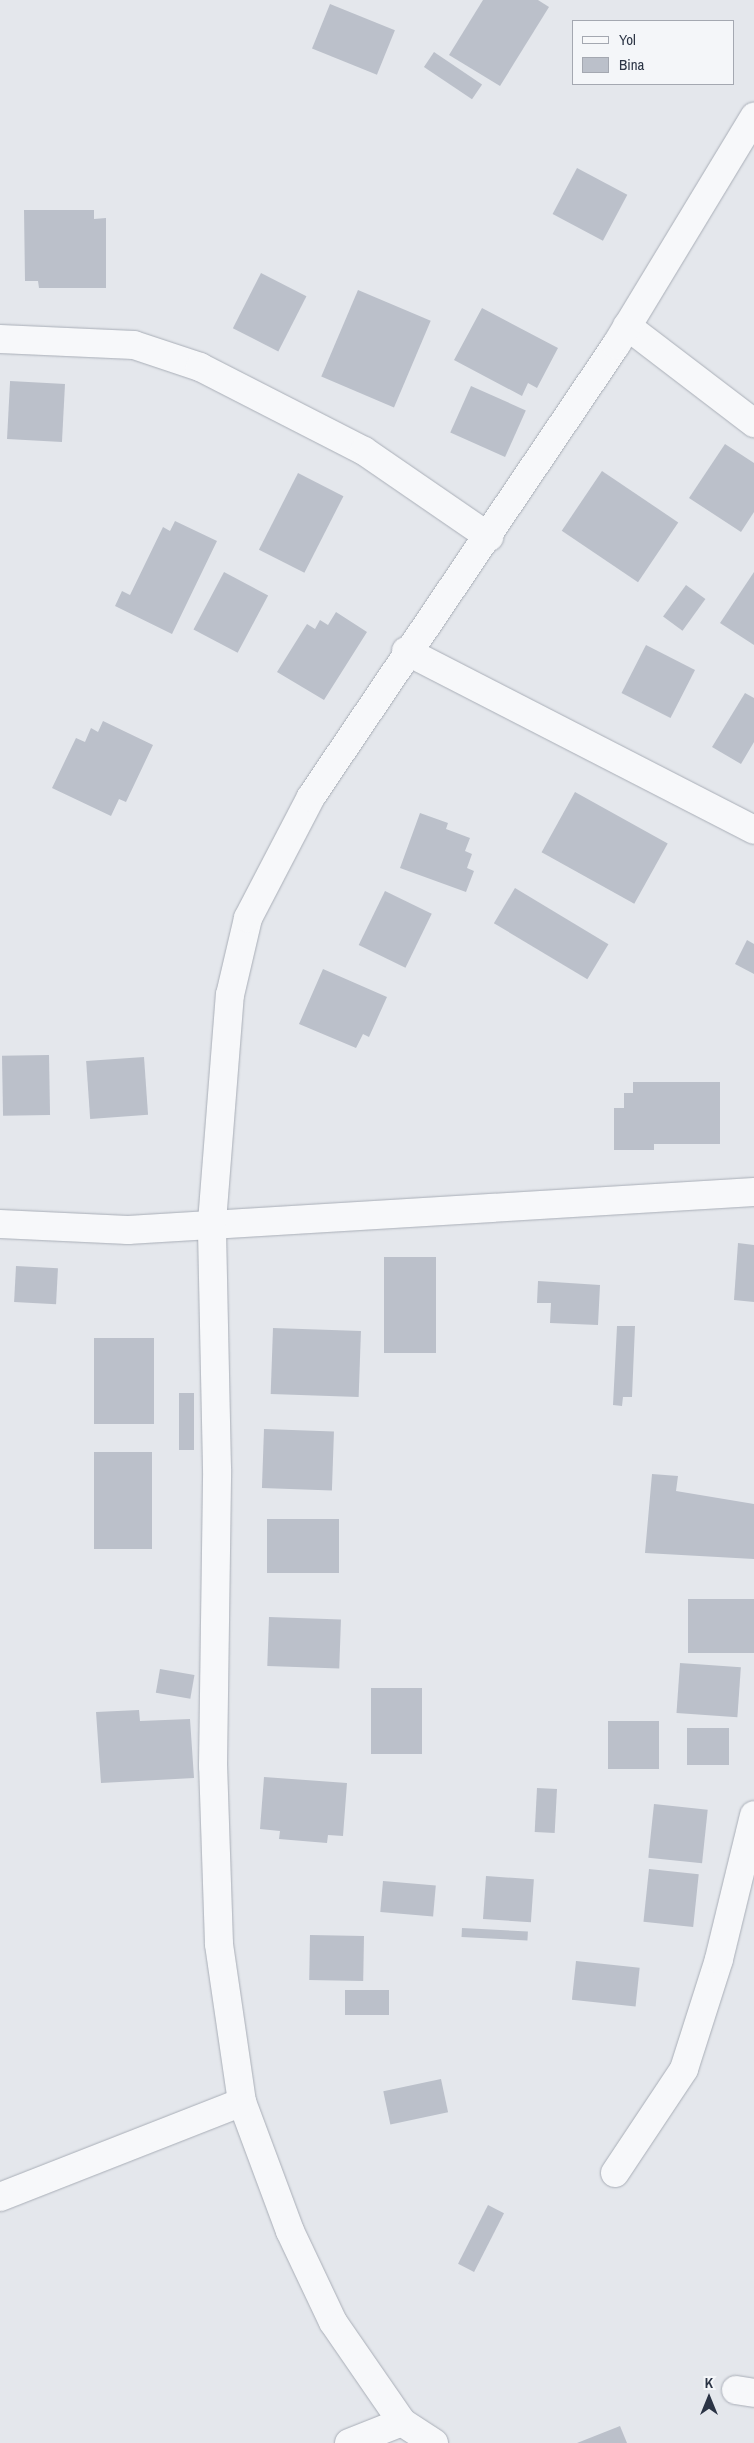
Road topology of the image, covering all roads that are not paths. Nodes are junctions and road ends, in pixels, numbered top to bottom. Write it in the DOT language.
graph roads {
  1 [pos="754,117"];
  2 [pos="627,326"];
  3 [pos="0,339"];
  4 [pos="754,423"];
  5 [pos="488,537"];
  6 [pos="406,651"];
  7 [pos="754,830"];
  8 [pos="754,1192"];
  9 [pos="212,1222"];
  10 [pos="0,1224"];
  11 [pos="754,1815"];
  12 [pos="242,2102"];
  13 [pos="615,2173"];
  14 [pos="0,2197"];
  15 [pos="402,2422"];
  16 [pos="349,2443"];
  17 [pos="434,2443"];
  1 -- 2 [label="street"];
  2 -- 4 [label="street"];
  2 -- 5 [label="street"];
  3 -- 5 [label="street"];
  5 -- 6 [label="street"];
  6 -- 7 [label="street"];
  6 -- 9 [label="street"];
  8 -- 9 [label="street"];
  9 -- 10 [label="street"];
  9 -- 12 [label="street"];
  11 -- 13 [label="street"];
  12 -- 14 [label="street"];
  12 -- 15 [label="street"];
  15 -- 16 [label="street"];
  15 -- 17 [label="street"];
}
